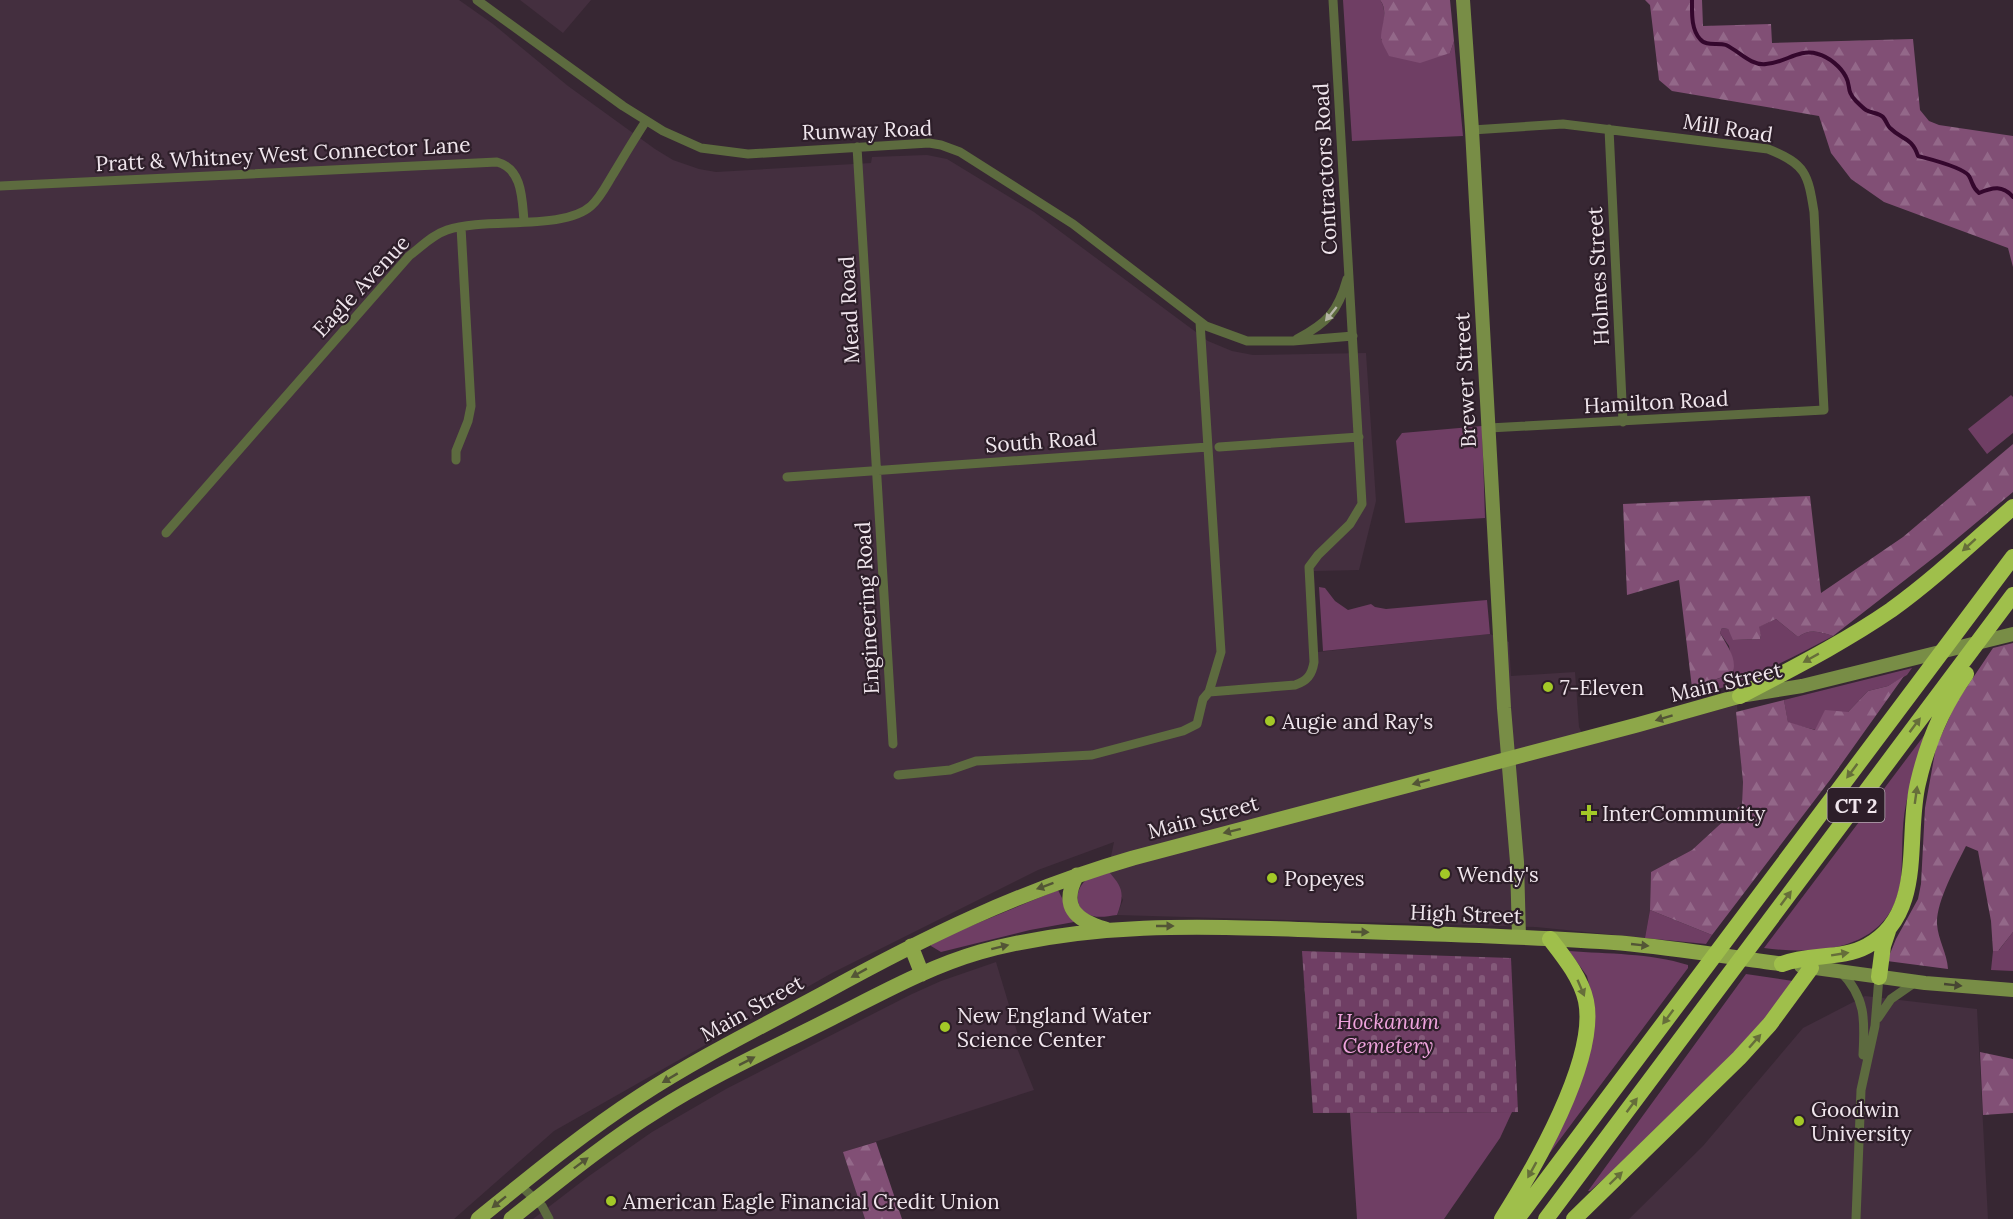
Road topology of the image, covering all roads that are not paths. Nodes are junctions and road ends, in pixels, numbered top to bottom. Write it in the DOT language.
graph roads {
  1 [pos="477,0"];
  2 [pos="1333,0"];
  3 [pos="1462,0"];
  4 [pos="646,121"];
  5 [pos="1609,129"];
  6 [pos="1472,130"];
  7 [pos="857,147"];
  8 [pos="0,186"];
  9 [pos="524,221"];
  10 [pos="461,227"];
  11 [pos="1349,271"];
  12 [pos="1200,322"];
  13 [pos="1353,336"];
  14 [pos="1293,341"];
  15 [pos="1824,410"];
  16 [pos="1623,422"];
  17 [pos="1489,428"];
  18 [pos="1359,437"];
  19 [pos="1208,447"];
  20 [pos="1219,447"];
  21 [pos="456,460"];
  22 [pos="877,471"];
  23 [pos="787,477"];
  24 [pos="2013,507"];
  25 [pos="166,533"];
  26 [pos="2013,557"];
  27 [pos="2002,611"];
  28 [pos="2013,634"];
  29 [pos="1968,663"];
  30 [pos="1209,692"];
  31 [pos="1740,696"];
  32 [pos="893,744"];
  33 [pos="1509,759"];
  34 [pos="898,775"];
  35 [pos="1077,875"];
  36 [pos="1889,928"];
  37 [pos="1107,929"];
  38 [pos="1519,937"];
  39 [pos="1550,939"];
  40 [pos="911,946"];
  41 [pos="1782,964"];
  42 [pos="1812,968"];
  43 [pos="1840,971"];
  44 [pos="922,974"];
  45 [pos="1879,977"];
  46 [pos="1917,981"];
  47 [pos="2013,990"];
  48 [pos="1875,1026"];
  49 [pos="643,1094"];
  50 [pos="1860,1100"];
  51 [pos="654,1112"];
  52 [pos="520,1185"];
  53 [pos="535,1200"];
  54 [pos="478,1219"];
  55 [pos="511,1219"];
  56 [pos="549,1219"];
  57 [pos="1502,1219"];
  58 [pos="1517,1219"];
  59 [pos="1546,1219"];
  60 [pos="1574,1219"];
  61 [pos="1856,1219"];
  1 -- 4 [label="street, Runway Road"];
  2 -- 11 [label="street, Contractors Road"];
  3 -- 6 [label="main road, Brewer Street"];
  4 -- 7 [label="street, Runway Road"];
  4 -- 9 [label="street, Eagle Avenue"];
  5 -- 6 [label="street, Mill Road"];
  5 -- 15 [label="street, Mill Road"];
  5 -- 16 [label="street, Holmes Street"];
  6 -- 17 [label="main road, Brewer Street"];
  7 -- 12 [label="street, Runway Road"];
  7 -- 22 [label="street, Mead Road"];
  8 -- 9 [label="street, Pratt & Whitney West Connector Lane"];
  9 -- 10 [label="street, Eagle Avenue"];
  10 -- 21 [label="street"];
  10 -- 25 [label="street, Eagle Avenue"];
  11 -- 13 [label="street, Contractors Road"];
  11 -- 14 [label="street, one-way"];
  12 -- 14 [label="street, Runway Road"];
  12 -- 19 [label="street"];
  13 -- 14 [label="street, Runway Road"];
  13 -- 18 [label="street, Contractors Road"];
  15 -- 16 [label="street, Hamilton Road"];
  16 -- 17 [label="street, Hamilton Road"];
  17 -- 33 [label="main road, Brewer Street"];
  18 -- 20 [label="street"];
  18 -- 30 [label="street, Contractors Road"];
  19 -- 22 [label="street, South Road"];
  19 -- 30 [label="street"];
  22 -- 23 [label="street, South Road"];
  22 -- 32 [label="street, Engineering Road"];
  24 -- 31 [label="highway, one-way"];
  26 -- 58 [label="highway, CT 2, one-way"];
  27 -- 29 [label="highway"];
  28 -- 31 [label="main road, Main Street"];
  36 -- 29 [label="highway, one-way"];
  59 -- 29 [label="highway, CT 2, one-way"];
  30 -- 34 [label="street"];
  31 -- 33 [label="main road, Main Street, one-way"];
  33 -- 35 [label="main road, Main Street, one-way"];
  33 -- 38 [label="main road, Brewer Street"];
  35 -- 37 [label="main road"];
  35 -- 40 [label="main road, Main Street, one-way"];
  41 -- 36 [label="highway, one-way"];
  36 -- 45 [label="highway"];
  37 -- 38 [label="main road, High Street, one-way"];
  44 -- 37 [label="main road, High Street, one-way"];
  38 -- 39 [label="main road, High Street"];
  39 -- 41 [label="main road, High Street, one-way"];
  39 -- 57 [label="highway, one-way"];
  40 -- 44 [label="main road"];
  40 -- 49 [label="main road, Main Street, one-way"];
  41 -- 42 [label="main road, High Street"];
  42 -- 43 [label="main road, High Street"];
  60 -- 42 [label="highway, one-way"];
  43 -- 45 [label="main road, High Street"];
  43 -- 50 [label="street"];
  51 -- 44 [label="main road, Main Street, one-way"];
  45 -- 46 [label="main road, High Street"];
  45 -- 48 [label="street"];
  46 -- 47 [label="main road, High Street, one-way"];
  46 -- 48 [label="street"];
  48 -- 50 [label="street"];
  49 -- 51 [label="main road"];
  49 -- 52 [label="main road, Main Street"];
  50 -- 61 [label="street"];
  53 -- 51 [label="main road, Main Street, one-way"];
  52 -- 53 [label="street"];
  52 -- 54 [label="main road, Main Street, one-way"];
  53 -- 55 [label="main road, Main Street"];
  53 -- 56 [label="street"];
}
